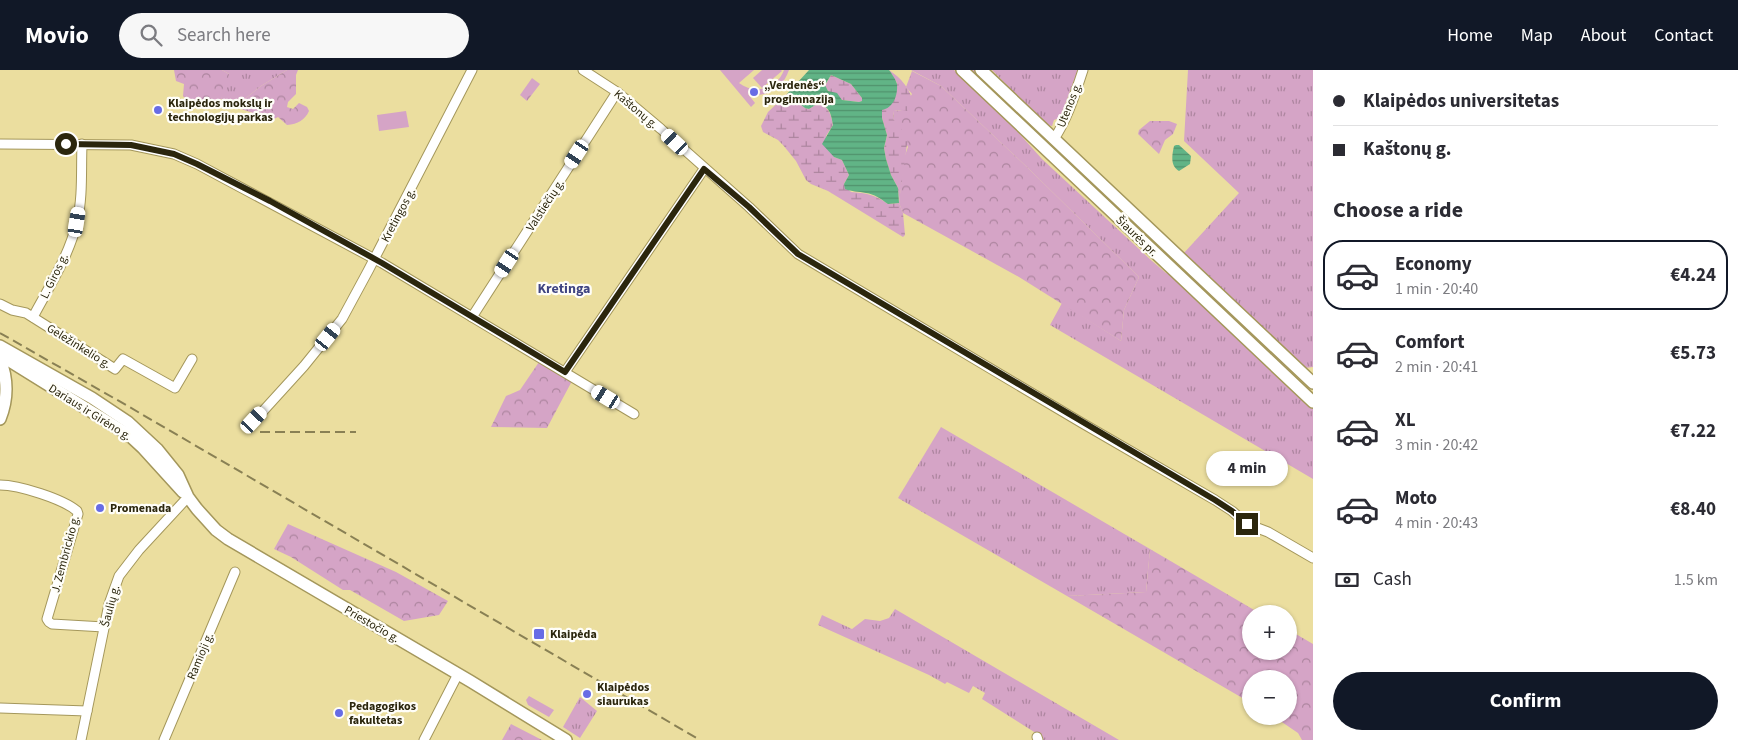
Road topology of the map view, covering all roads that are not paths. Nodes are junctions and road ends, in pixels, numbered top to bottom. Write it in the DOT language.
graph roads {
  1 [pos="472,70"];
  2 [pos="583,70"];
  3 [pos="962,70"];
  4 [pos="981,70"];
  5 [pos="1083,70"];
  6 [pos="617,92"];
  7 [pos="1054,139"];
  8 [pos="0,144"];
  9 [pos="82,144"];
  10 [pos="704,169"];
  11 [pos="1121,202"];
  12 [pos="1111,212"];
  13 [pos="374,259"];
  14 [pos="0,304"];
  15 [pos="33,317"];
  16 [pos="472,317"];
  17 [pos="0,346"];
  18 [pos="0,355"];
  19 [pos="0,359"];
  20 [pos="192,360"];
  21 [pos="565,372"];
  22 [pos="27,373"];
  23 [pos="52,375"];
  24 [pos="1313,383"];
  25 [pos="7,392"];
  26 [pos="1313,402"];
  27 [pos="634,414"];
  28 [pos="0,419"];
  29 [pos="254,420"];
  30 [pos="0,485"];
  31 [pos="188,497"];
  32 [pos="1313,558"];
  33 [pos="235,572"];
  34 [pos="104,627"];
  35 [pos="458,674"];
  36 [pos="0,708"];
  37 [pos="87,712"];
  38 [pos="81,740"];
  39 [pos="164,740"];
  40 [pos="424,740"];
  41 [pos="566,740"];
  1 -- 13 [label="street, Kretingos g."];
  2 -- 6 [label="street, Kaštonų g."];
  3 -- 12 [label="main road, Šiaurės pr."];
  4 -- 7 [label="main road, Šiaurės pr."];
  5 -- 7 [label="street, Utenos g."];
  6 -- 10 [label="street, Kaštonų g."];
  6 -- 16 [label="street, Valstiečių g."];
  7 -- 11 [label="main road, Šiaurės pr."];
  8 -- 9 [label="street"];
  9 -- 13 [label="street"];
  9 -- 15 [label="street, L. Giros g."];
  10 -- 21 [label="street"];
  10 -- 32 [label="street, Kaštonų g."];
  11 -- 12 [label="main road"];
  11 -- 24 [label="main road, Šiaurės pr."];
  12 -- 26 [label="main road, Šiaurės pr."];
  13 -- 16 [label="street"];
  13 -- 29 [label="street, Kretingos g."];
  14 -- 15 [label="street, Geležinkelio g."];
  15 -- 20 [label="street, Geležinkelio g."];
  16 -- 21 [label="street"];
  17 -- 23 [label="main road, Dariaus ir Girėno g."];
  18 -- 22 [label="main road, Dariaus ir Girėno g."];
  19 -- 25 [label="main road"];
  21 -- 27 [label="street"];
  22 -- 23 [label="main road"];
  22 -- 25 [label="main road"];
  22 -- 31 [label="main road, Dariaus ir Girėno g."];
  23 -- 31 [label="main road, Dariaus ir Girėno g."];
  25 -- 28 [label="main road"];
  30 -- 34 [label="street, J. Zembrickio g."];
  31 -- 34 [label="street, Šaulių g."];
  31 -- 35 [label="main road, Priestočio g."];
  33 -- 39 [label="street, Ramioji g."];
  34 -- 37 [label="street, Šaulių g."];
  35 -- 40 [label="street"];
  35 -- 41 [label="main road, Priestočio g."];
  36 -- 37 [label="street"];
  37 -- 38 [label="street, Šaulių g."];
}
